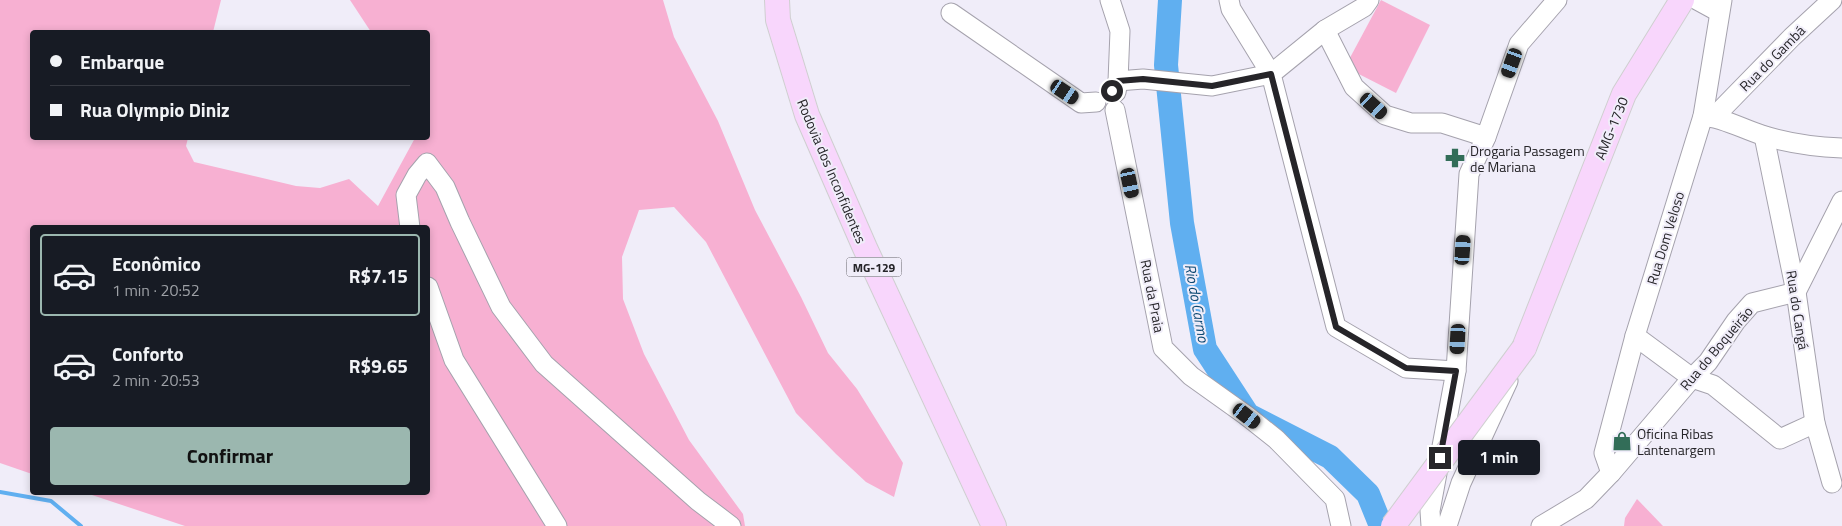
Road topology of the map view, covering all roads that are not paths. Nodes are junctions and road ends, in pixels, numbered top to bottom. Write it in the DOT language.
graph roads {
  1 [pos="777,0"];
  2 [pos="1110,0"];
  3 [pos="1229,0"];
  4 [pos="1369,0"];
  5 [pos="1557,0"];
  6 [pos="1682,0"];
  7 [pos="1697,0"];
  8 [pos="1832,0"];
  9 [pos="953,4"];
  10 [pos="1720,6"];
  11 [pos="1325,30"];
  12 [pos="1271,74"];
  13 [pos="1116,95"];
  14 [pos="1708,117"];
  15 [pos="1764,136"];
  16 [pos="1486,137"];
  17 [pos="1842,148"];
  18 [pos="1842,201"];
  19 [pos="410,225"];
  20 [pos="1796,292"];
  21 [pos="430,293"];
  22 [pos="1635,336"];
  23 [pos="1524,348"];
  24 [pos="1456,371"];
  25 [pos="1692,378"];
  26 [pos="1815,423"];
  27 [pos="1611,473"];
  28 [pos="1832,483"];
  29 [pos="557,526"];
  30 [pos="731,526"];
  31 [pos="994,526"];
  32 [pos="1341,526"];
  33 [pos="1393,526"];
  34 [pos="1431,526"];
  35 [pos="1447,526"];
  36 [pos="1541,526"];
  1 -- 31 [label="main road, Rodovia dos Inconfidentes / MG-129"];
  2 -- 13 [label="street, Rua da Praia"];
  3 -- 12 [label="street"];
  4 -- 11 [label="street"];
  5 -- 16 [label="street"];
  6 -- 23 [label="main road, AMG-1730"];
  7 -- 10 [label="street"];
  8 -- 14 [label="street, Rua do Gambá"];
  9 -- 13 [label="street"];
  10 -- 14 [label="street, Rua Dom Veloso"];
  11 -- 12 [label="street"];
  11 -- 16 [label="street"];
  12 -- 13 [label="street"];
  12 -- 24 [label="street"];
  13 -- 32 [label="street, Rua da Praia"];
  14 -- 15 [label="street"];
  14 -- 22 [label="street, Rua Dom Veloso"];
  15 -- 17 [label="street"];
  15 -- 20 [label="street, Rua do Cangá"];
  16 -- 24 [label="street"];
  18 -- 20 [label="street"];
  19 -- 30 [label="street"];
  20 -- 25 [label="street, Rua do Boqueirão"];
  20 -- 26 [label="street, Rua do Cangá"];
  21 -- 29 [label="street"];
  22 -- 25 [label="street"];
  22 -- 27 [label="street, Rua Dom Veloso"];
  23 -- 33 [label="main road, AMG-1730, bridge"];
  23 -- 35 [label="street"];
  24 -- 34 [label="street"];
  25 -- 26 [label="street"];
  25 -- 27 [label="street, Rua do Boqueirão"];
  26 -- 28 [label="street, Rua do Cangá"];
  27 -- 36 [label="street, Rua do Boqueirão"];
}
